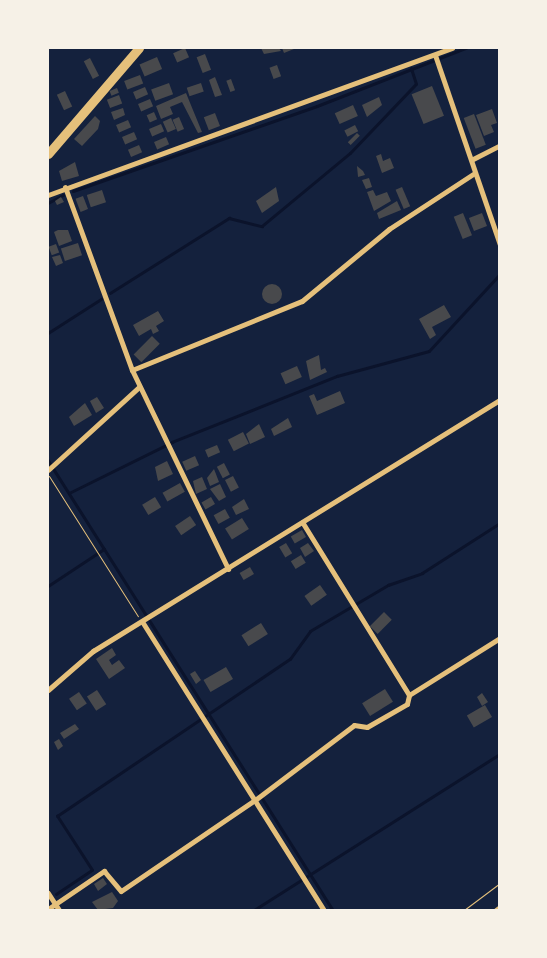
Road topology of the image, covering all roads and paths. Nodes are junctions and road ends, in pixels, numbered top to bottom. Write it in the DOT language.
graph roads {
  1 [pos="139,48"];
  2 [pos="452,48"];
  3 [pos="435,55"];
  4 [pos="500,145"];
  5 [pos="48,154"];
  6 [pos="473,158"];
  7 [pos="473,174"];
  8 [pos="65,187"];
  9 [pos="48,196"];
  10 [pos="500,245"];
  11 [pos="132,370"];
  12 [pos="139,387"];
  13 [pos="500,400"];
  14 [pos="50,469"];
  15 [pos="302,522"];
  16 [pos="228,569"];
  17 [pos="143,623"];
  18 [pos="500,638"];
  19 [pos="48,690"];
  20 [pos="409,695"];
  21 [pos="256,800"];
  22 [pos="500,882"];
  23 [pos="48,893"];
  24 [pos="54,904"];
  25 [pos="500,907"];
  26 [pos="48,909"];
  27 [pos="59,910"];
  28 [pos="324,910"];
  29 [pos="464,910"];
  30 [pos="496,910"];
  1 -- 5 [label="highway"];
  2 -- 3 [label="street"];
  3 -- 6 [label="street"];
  3 -- 8 [label="street"];
  4 -- 6 [label="street"];
  6 -- 7 [label="street"];
  7 -- 10 [label="street"];
  7 -- 11 [label="street"];
  8 -- 9 [label="street"];
  8 -- 11 [label="street"];
  11 -- 12 [label="street"];
  12 -- 14 [label="street"];
  12 -- 16 [label="street"];
  13 -- 15 [label="street"];
  14 -- 17 [label="path"];
  15 -- 16 [label="street"];
  15 -- 20 [label="street"];
  16 -- 17 [label="street"];
  17 -- 19 [label="street"];
  17 -- 21 [label="street"];
  18 -- 20 [label="street"];
  20 -- 21 [label="street"];
  21 -- 24 [label="street"];
  21 -- 28 [label="street"];
  22 -- 29 [label="path"];
  23 -- 24 [label="street"];
  24 -- 26 [label="street"];
  24 -- 27 [label="street"];
  25 -- 30 [label="street"];
}
